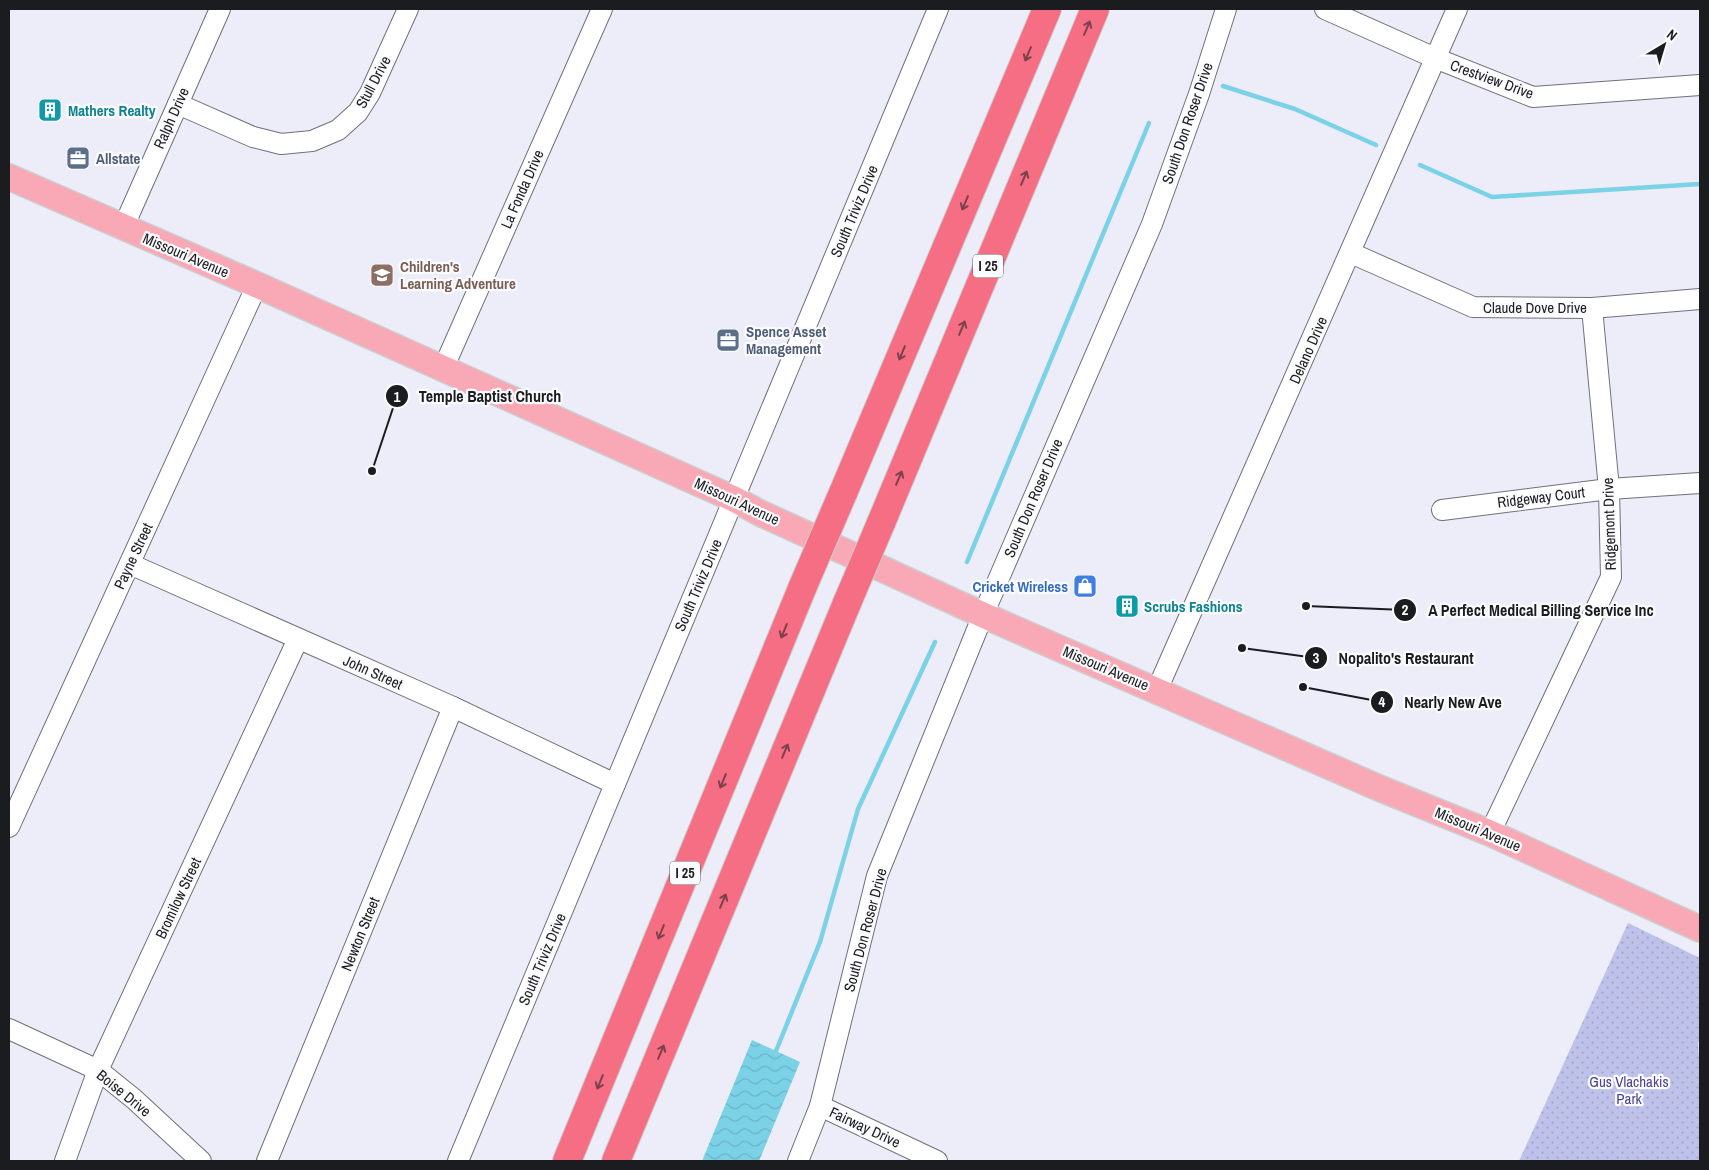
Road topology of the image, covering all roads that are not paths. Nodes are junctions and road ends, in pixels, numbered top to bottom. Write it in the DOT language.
graph roads {
  1 [pos="220,9"];
  2 [pos="408,9"];
  3 [pos="602,9"];
  4 [pos="938,9"];
  5 [pos="1047,9"];
  6 [pos="1095,9"];
  7 [pos="1226,9"];
  8 [pos="1325,9"];
  9 [pos="1457,9"];
  10 [pos="1435,58"];
  11 [pos="1700,86"];
  12 [pos="178,104"];
  13 [pos="9,177"];
  14 [pos="123,228"];
  15 [pos="1351,253"];
  16 [pos="257,285"];
  17 [pos="1700,299"];
  18 [pos="1592,308"];
  19 [pos="442,369"];
  20 [pos="1700,484"];
  21 [pos="1609,489"];
  22 [pos="734,499"];
  23 [pos="1442,510"];
  24 [pos="130,564"];
  25 [pos="983,614"];
  26 [pos="298,639"];
  27 [pos="1157,690"];
  28 [pos="453,708"];
  29 [pos="615,784"];
  30 [pos="9,827"];
  31 [pos="1490,834"];
  32 [pos="1700,929"];
  33 [pos="9,1029"];
  34 [pos="98,1070"];
  35 [pos="820,1106"];
  36 [pos="65,1161"];
  37 [pos="201,1161"];
  38 [pos="267,1161"];
  39 [pos="458,1161"];
  40 [pos="567,1161"];
  41 [pos="616,1161"];
  42 [pos="798,1161"];
  43 [pos="937,1161"];
  1 -- 12 [label="street, Ralph Drive"];
  2 -- 12 [label="street, Stull Drive"];
  3 -- 19 [label="street, La Fonda Drive"];
  4 -- 22 [label="street, South Triviz Drive"];
  5 -- 40 [label="highway, I 25, one-way, bridge"];
  41 -- 6 [label="highway, I 25, one-way, bridge"];
  7 -- 25 [label="street, South Don Roser Drive"];
  8 -- 10 [label="street, Crestview Drive"];
  9 -- 10 [label="street, Delano Drive"];
  10 -- 11 [label="street, Crestview Drive"];
  10 -- 15 [label="street, Delano Drive"];
  12 -- 14 [label="street, Ralph Drive"];
  13 -- 14 [label="main road, Missouri Avenue"];
  14 -- 16 [label="main road, Missouri Avenue"];
  15 -- 18 [label="street, Claude Dove Drive"];
  15 -- 27 [label="street, Delano Drive"];
  16 -- 19 [label="main road, Missouri Avenue"];
  16 -- 24 [label="street, Payne Street"];
  17 -- 18 [label="street, Claude Dove Drive"];
  18 -- 21 [label="street, Ridgemont Drive"];
  19 -- 22 [label="main road, Missouri Avenue"];
  20 -- 21 [label="street, Ridgeway Court"];
  21 -- 23 [label="street, Ridgeway Court"];
  21 -- 31 [label="street, Ridgemont Drive"];
  22 -- 25 [label="main road, Missouri Avenue"];
  22 -- 29 [label="street, South Triviz Drive"];
  24 -- 26 [label="street, John Street"];
  24 -- 30 [label="street, Payne Street"];
  25 -- 27 [label="main road, Missouri Avenue"];
  25 -- 35 [label="street, South Don Roser Drive"];
  26 -- 28 [label="street, John Street"];
  26 -- 34 [label="street, Bromilow Street"];
  27 -- 31 [label="main road, Missouri Avenue"];
  28 -- 29 [label="street, John Street"];
  28 -- 38 [label="street, Newton Street"];
  29 -- 39 [label="street, South Triviz Drive"];
  31 -- 32 [label="main road, Missouri Avenue"];
  33 -- 34 [label="street, Boise Drive"];
  34 -- 36 [label="street, Bromilow Street"];
  34 -- 37 [label="street, Boise Drive"];
  35 -- 42 [label="street, South Don Roser Drive"];
  35 -- 43 [label="street, Fairway Drive"];
}
